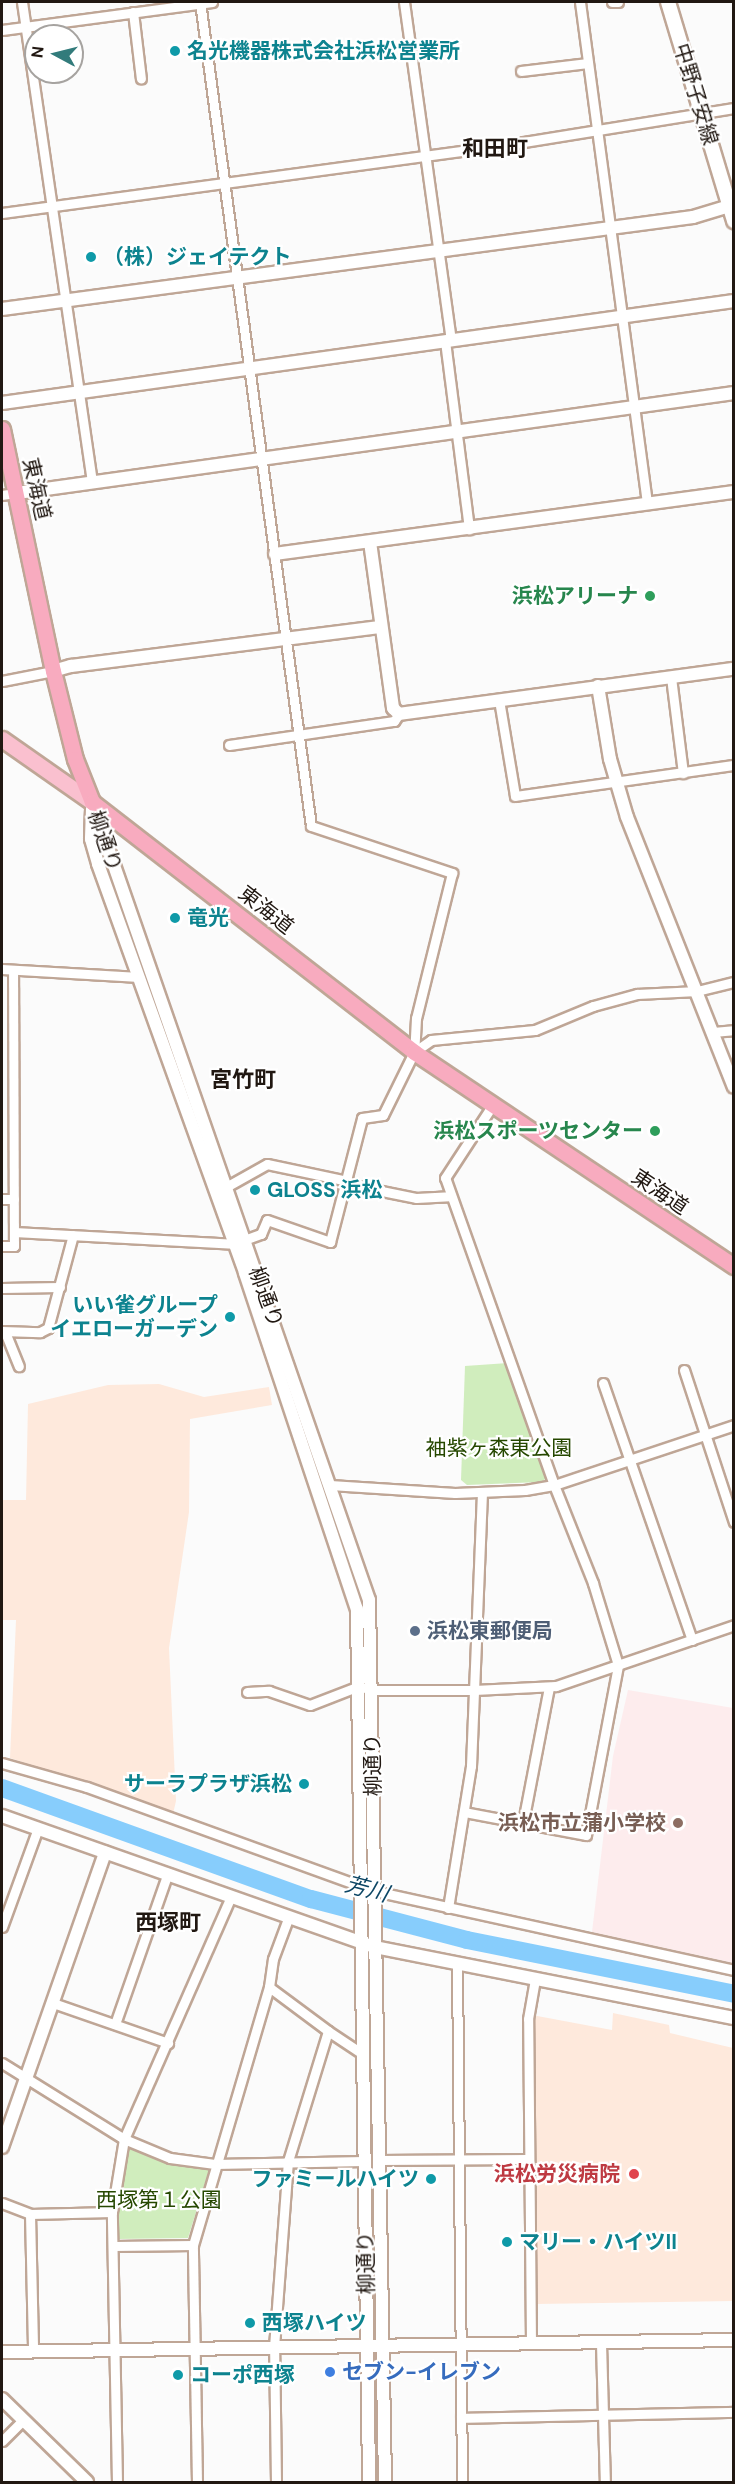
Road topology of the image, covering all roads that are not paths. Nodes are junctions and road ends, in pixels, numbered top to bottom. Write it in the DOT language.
graph roads {
  1 [pos="22,2"];
  2 [pos="200,2"];
  3 [pos="212,2"];
  4 [pos="404,2"];
  5 [pos="580,2"];
  6 [pos="612,2"];
  7 [pos="618,2"];
  8 [pos="668,2"];
  9 [pos="133,12"];
  10 [pos="26,24"];
  11 [pos="47,24"];
  12 [pos="24,27"];
  13 [pos="2,30"];
  14 [pos="588,63"];
  15 [pos="521,71"];
  16 [pos="141,79"];
  17 [pos="35,84"];
  18 [pos="734,108"];
  19 [pos="702,115"];
  20 [pos="597,132"];
  21 [pos="424,155"];
  22 [pos="224,183"];
  23 [pos="731,206"];
  24 [pos="54,207"];
  25 [pos="2,213"];
  26 [pos="734,221"];
  27 [pos="610,227"];
  28 [pos="439,251"];
  29 [pos="236,277"];
  30 [pos="66,301"];
  31 [pos="734,301"];
  32 [pos="2,309"];
  33 [pos="621,317"];
  34 [pos="448,340"];
  35 [pos="249,368"];
  36 [pos="78,392"];
  37 [pos="734,393"];
  38 [pos="2,403"];
  39 [pos="634,408"];
  40 [pos="2,429"];
  41 [pos="457,433"];
  42 [pos="261,459"];
  43 [pos="92,483"];
  44 [pos="734,492"];
  45 [pos="9,494"];
  46 [pos="647,503"];
  47 [pos="470,529"];
  48 [pos="370,542"];
  49 [pos="275,554"];
  50 [pos="380,627"];
  51 [pos="286,638"];
  52 [pos="734,669"];
  53 [pos="53,671"];
  54 [pos="671,677"];
  55 [pos="2,681"];
  56 [pos="598,686"];
  57 [pos="499,700"];
  58 [pos="399,714"];
  59 [pos="298,732"];
  60 [pos="2,739"];
  61 [pos="229,745"];
  62 [pos="734,765"];
  63 [pos="683,773"];
  64 [pos="615,782"];
  65 [pos="92,802"];
  66 [pos="2,969"];
  67 [pos="13,970"];
  68 [pos="139,977"];
  69 [pos="734,982"];
  70 [pos="697,991"];
  71 [pos="2,1012"];
  72 [pos="13,1012"];
  73 [pos="734,1030"];
  74 [pos="712,1032"];
  75 [pos="414,1052"];
  76 [pos="734,1088"];
  77 [pos="2,1106"];
  78 [pos="14,1106"];
  79 [pos="492,1106"];
  80 [pos="348,1183"];
  81 [pos="226,1187"];
  82 [pos="449,1196"];
  83 [pos="2,1199"];
  84 [pos="14,1199"];
  85 [pos="14,1232"];
  86 [pos="73,1235"];
  87 [pos="239,1242"];
  88 [pos="2,1246"];
  89 [pos="734,1266"];
  90 [pos="60,1287"];
  91 [pos="2,1288"];
  92 [pos="3,1331"];
  93 [pos="19,1366"];
  94 [pos="684,1370"];
  95 [pos="603,1383"];
  96 [pos="734,1425"];
  97 [pos="707,1434"];
  98 [pos="629,1460"];
  99 [pos="330,1485"];
  100 [pos="554,1485"];
  101 [pos="482,1493"];
  102 [pos="734,1522"];
  103 [pos="734,1625"];
  104 [pos="692,1640"];
  105 [pos="618,1665"];
  106 [pos="549,1687"];
  107 [pos="365,1688"];
  108 [pos="474,1690"];
  109 [pos="247,1692"];
  110 [pos="2,1763"];
  111 [pos="464,1812"];
  112 [pos="2,1816"];
  113 [pos="523,1822"];
  114 [pos="38,1828"];
  115 [pos="105,1853"];
  116 [pos="168,1874"];
  117 [pos="369,1891"];
  118 [pos="231,1896"];
  119 [pos="448,1908"];
  120 [pos="289,1916"];
  121 [pos="2,1927"];
  122 [pos="369,1941"];
  123 [pos="457,1964"];
  124 [pos="734,1970"];
  125 [pos="535,1980"];
  126 [pos="268,1987"];
  127 [pos="53,2003"];
  128 [pos="734,2018"];
  129 [pos="115,2024"];
  130 [pos="328,2031"];
  131 [pos="168,2043"];
  132 [pos="364,2055"];
  133 [pos="2,2063"];
  134 [pos="26,2079"];
  135 [pos="124,2139"];
  136 [pos="2,2147"];
  137 [pos="458,2159"];
  138 [pos="529,2159"];
  139 [pos="379,2160"];
  140 [pos="288,2161"];
  141 [pos="364,2161"];
  142 [pos="215,2163"];
  143 [pos="2,2203"];
  144 [pos="112,2212"];
  145 [pos="30,2214"];
  146 [pos="193,2245"];
  147 [pos="114,2246"];
  148 [pos="734,2340"];
  149 [pos="531,2343"];
  150 [pos="601,2343"];
  151 [pos="460,2344"];
  152 [pos="367,2346"];
  153 [pos="382,2346"];
  154 [pos="194,2347"];
  155 [pos="274,2347"];
  156 [pos="33,2350"];
  157 [pos="117,2350"];
  158 [pos="2,2352"];
  159 [pos="2,2399"];
  160 [pos="734,2412"];
  161 [pos="602,2415"];
  162 [pos="461,2418"];
  163 [pos="22,2421"];
  164 [pos="2,2441"];
  165 [pos="87,2482"];
  166 [pos="117,2482"];
  167 [pos="197,2482"];
  168 [pos="276,2482"];
  169 [pos="369,2482"];
  170 [pos="385,2482"];
  171 [pos="462,2482"];
  172 [pos="604,2482"];
  1 -- 10 [label="street"];
  2 -- 3 [label="street"];
  2 -- 9 [label="street"];
  2 -- 22 [label="street"];
  4 -- 21 [label="street"];
  5 -- 14 [label="street"];
  6 -- 7 [label="street"];
  8 -- 19 [label="main road, 中野子安線"];
  9 -- 11 [label="street"];
  9 -- 16 [label="street"];
  12 -- 13 [label="street"];
  14 -- 15 [label="street"];
  14 -- 20 [label="street"];
  17 -- 24 [label="street"];
  18 -- 19 [label="street"];
  19 -- 20 [label="street"];
  19 -- 23 [label="main road, 中野子安線"];
  20 -- 21 [label="street"];
  20 -- 27 [label="street"];
  21 -- 22 [label="street"];
  21 -- 28 [label="street"];
  22 -- 24 [label="street"];
  22 -- 29 [label="street"];
  23 -- 26 [label="main road, 中野子安線"];
  23 -- 27 [label="street"];
  24 -- 25 [label="street"];
  24 -- 30 [label="street"];
  27 -- 28 [label="street"];
  27 -- 33 [label="street"];
  28 -- 29 [label="street"];
  28 -- 34 [label="street"];
  29 -- 30 [label="street"];
  29 -- 35 [label="street"];
  30 -- 32 [label="street"];
  30 -- 36 [label="street"];
  31 -- 33 [label="street"];
  33 -- 34 [label="street"];
  33 -- 39 [label="street"];
  34 -- 35 [label="street"];
  34 -- 41 [label="street"];
  35 -- 36 [label="street"];
  35 -- 42 [label="street"];
  36 -- 38 [label="street"];
  36 -- 43 [label="street"];
  37 -- 39 [label="street"];
  39 -- 41 [label="street"];
  39 -- 46 [label="street"];
  40 -- 45 [label="highway, 東海道"];
  41 -- 42 [label="street"];
  41 -- 47 [label="street"];
  42 -- 43 [label="street"];
  42 -- 49 [label="street"];
  43 -- 45 [label="street"];
  44 -- 46 [label="street"];
  45 -- 53 [label="highway, 東海道"];
  46 -- 47 [label="street"];
  47 -- 48 [label="street"];
  48 -- 49 [label="street"];
  48 -- 50 [label="street"];
  49 -- 51 [label="street"];
  50 -- 51 [label="street"];
  50 -- 58 [label="street"];
  51 -- 53 [label="street"];
  51 -- 59 [label="street"];
  52 -- 54 [label="street"];
  53 -- 55 [label="street"];
  53 -- 65 [label="highway, 東海道"];
  54 -- 56 [label="street"];
  54 -- 63 [label="street"];
  56 -- 57 [label="street"];
  56 -- 64 [label="street"];
  57 -- 58 [label="street"];
  57 -- 64 [label="street"];
  58 -- 59 [label="street"];
  59 -- 61 [label="street"];
  59 -- 75 [label="street"];
  60 -- 65 [label="main road"];
  62 -- 63 [label="street"];
  63 -- 64 [label="street"];
  64 -- 70 [label="street"];
  65 -- 68 [label="street, 柳通り"];
  65 -- 75 [label="highway, 東海道"];
  65 -- 81 [label="street, 柳通り"];
  66 -- 67 [label="street"];
  67 -- 68 [label="street"];
  67 -- 72 [label="street"];
  68 -- 87 [label="street, 柳通り"];
  69 -- 70 [label="street"];
  70 -- 74 [label="street"];
  70 -- 75 [label="street"];
  71 -- 72 [label="street"];
  72 -- 78 [label="street"];
  73 -- 74 [label="street"];
  74 -- 76 [label="street"];
  75 -- 79 [label="highway, 東海道"];
  75 -- 80 [label="street"];
  77 -- 78 [label="street"];
  78 -- 84 [label="street"];
  79 -- 82 [label="street"];
  79 -- 89 [label="highway, 東海道"];
  80 -- 81 [label="street"];
  80 -- 82 [label="street"];
  80 -- 87 [label="street"];
  81 -- 87 [label="street, 柳通り"];
  82 -- 100 [label="street"];
  83 -- 84 [label="street"];
  84 -- 85 [label="street"];
  85 -- 86 [label="street"];
  85 -- 88 [label="street"];
  86 -- 87 [label="street"];
  86 -- 90 [label="street"];
  87 -- 99 [label="street, 柳通り"];
  87 -- 107 [label="street, 柳通り"];
  90 -- 91 [label="street"];
  90 -- 92 [label="street"];
  92 -- 93 [label="street"];
  94 -- 97 [label="street"];
  95 -- 98 [label="street"];
  96 -- 97 [label="street"];
  97 -- 98 [label="street"];
  97 -- 102 [label="street"];
  98 -- 100 [label="street"];
  98 -- 104 [label="street"];
  99 -- 101 [label="street"];
  99 -- 107 [label="street, 柳通り"];
  100 -- 101 [label="street"];
  100 -- 105 [label="street"];
  101 -- 108 [label="street"];
  103 -- 104 [label="street"];
  104 -- 105 [label="street"];
  105 -- 106 [label="street"];
  105 -- 113 [label="street"];
  106 -- 108 [label="street"];
  106 -- 113 [label="street"];
  107 -- 108 [label="street"];
  107 -- 109 [label="street"];
  107 -- 117 [label="street, 柳通り"];
  108 -- 111 [label="street"];
  110 -- 117 [label="street"];
  111 -- 113 [label="street"];
  111 -- 119 [label="street"];
  112 -- 114 [label="street"];
  114 -- 115 [label="street"];
  114 -- 121 [label="street"];
  115 -- 116 [label="street"];
  115 -- 127 [label="street"];
  116 -- 118 [label="street"];
  116 -- 129 [label="street"];
  117 -- 119 [label="street"];
  117 -- 122 [label="street, 柳通り"];
  118 -- 120 [label="street"];
  118 -- 131 [label="street"];
  119 -- 124 [label="street"];
  120 -- 122 [label="street"];
  120 -- 126 [label="street"];
  122 -- 123 [label="street"];
  122 -- 132 [label="street, 柳通り"];
  122 -- 139 [label="street, 柳通り"];
  123 -- 125 [label="street"];
  123 -- 137 [label="street"];
  125 -- 128 [label="street"];
  125 -- 138 [label="street"];
  126 -- 130 [label="street"];
  126 -- 142 [label="street"];
  127 -- 129 [label="street"];
  127 -- 134 [label="street"];
  129 -- 131 [label="street"];
  130 -- 132 [label="street"];
  130 -- 140 [label="street"];
  131 -- 135 [label="street"];
  132 -- 141 [label="street, 柳通り"];
  133 -- 134 [label="street"];
  134 -- 135 [label="street"];
  134 -- 136 [label="street"];
  135 -- 142 [label="street"];
  135 -- 144 [label="street"];
  137 -- 138 [label="street"];
  137 -- 139 [label="street"];
  137 -- 151 [label="street"];
  138 -- 149 [label="street"];
  139 -- 153 [label="street, 柳通り"];
  140 -- 141 [label="street"];
  140 -- 142 [label="street"];
  140 -- 155 [label="street"];
  141 -- 152 [label="street, 柳通り"];
  142 -- 146 [label="street"];
  143 -- 145 [label="street"];
  144 -- 145 [label="street"];
  144 -- 147 [label="street"];
  145 -- 156 [label="street"];
  146 -- 147 [label="street"];
  146 -- 154 [label="street"];
  147 -- 157 [label="street"];
  148 -- 150 [label="street"];
  149 -- 150 [label="street"];
  149 -- 151 [label="street"];
  150 -- 161 [label="street"];
  151 -- 153 [label="street"];
  151 -- 162 [label="street"];
  152 -- 153 [label="street"];
  152 -- 155 [label="street"];
  152 -- 169 [label="street, 柳通り"];
  153 -- 170 [label="street, 柳通り"];
  154 -- 155 [label="street"];
  154 -- 157 [label="street"];
  154 -- 167 [label="street"];
  155 -- 168 [label="street"];
  156 -- 157 [label="street"];
  156 -- 158 [label="street"];
  157 -- 166 [label="street"];
  159 -- 163 [label="street"];
  160 -- 161 [label="street"];
  161 -- 162 [label="street"];
  161 -- 172 [label="street"];
  162 -- 171 [label="street"];
  163 -- 164 [label="street"];
  163 -- 165 [label="street"];
}
